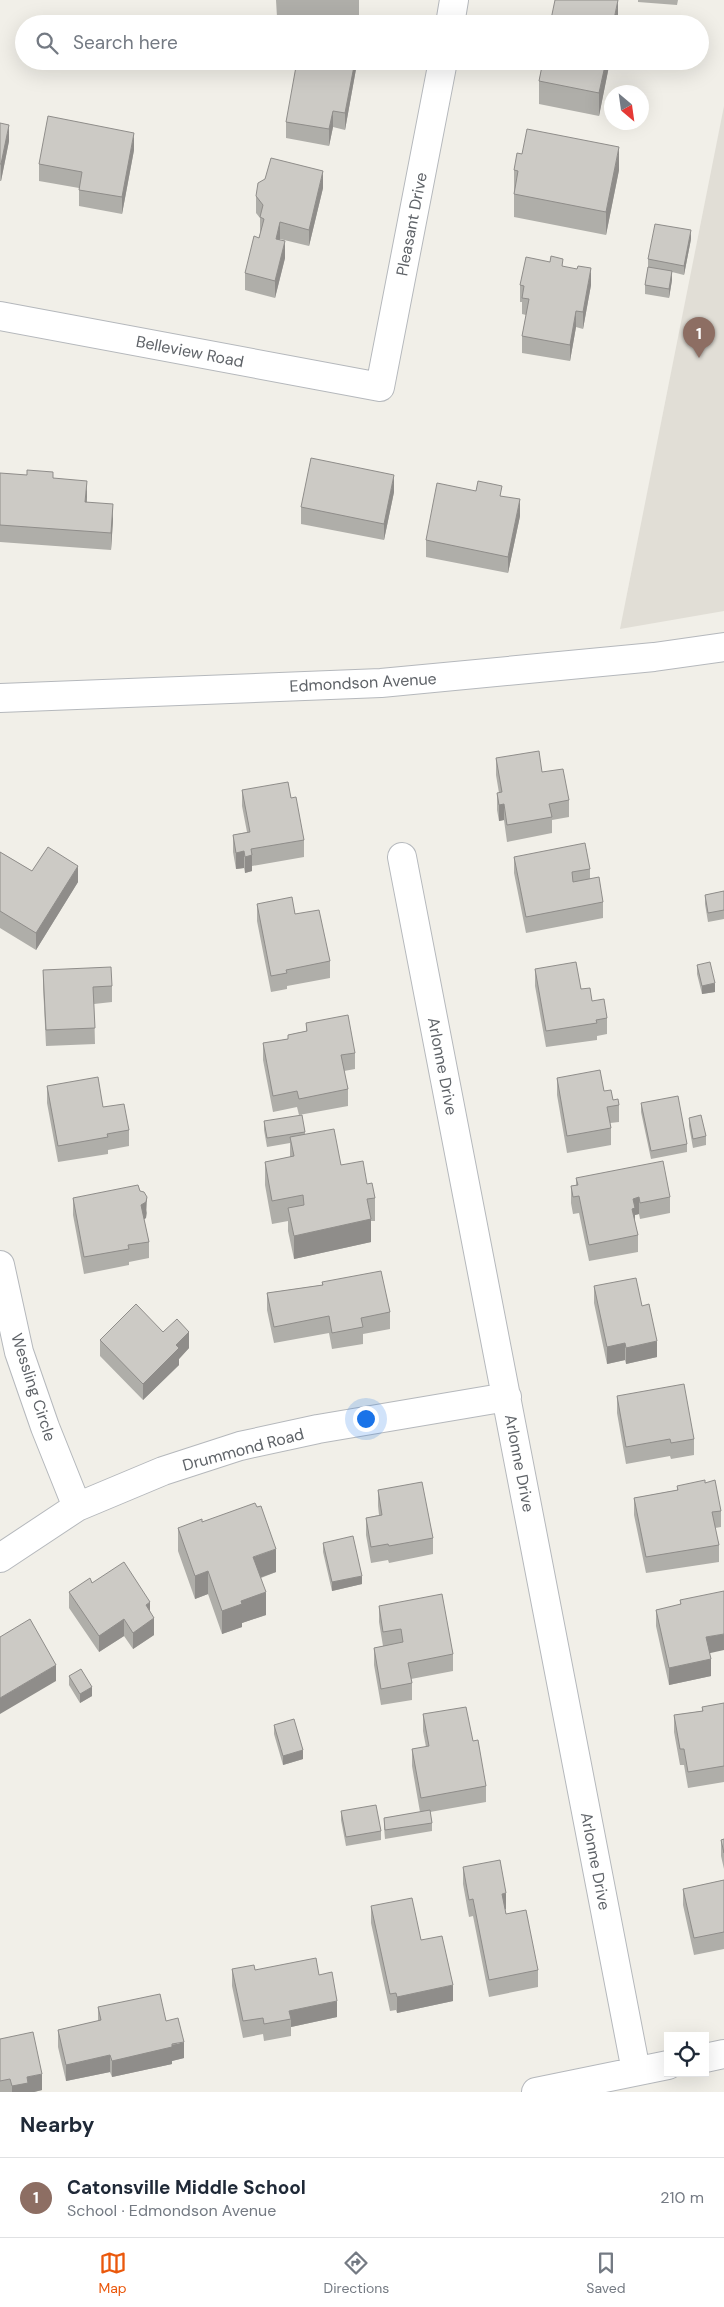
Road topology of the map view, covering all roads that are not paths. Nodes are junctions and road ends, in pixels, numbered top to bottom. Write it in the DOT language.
graph roads {
  1 [pos="454,0"];
  2 [pos="452,15"];
  3 [pos="441,70"];
  4 [pos="0,316"];
  5 [pos="380,387"];
  6 [pos="724,647"];
  7 [pos="0,698"];
  8 [pos="402,856"];
  9 [pos="0,1265"];
  10 [pos="507,1397"];
  11 [pos="77,1507"];
  12 [pos="0,1558"];
  13 [pos="724,2054"];
  14 [pos="709,2057"];
  15 [pos="664,2066"];
  16 [pos="636,2071"];
  17 [pos="536,2092"];
  1 -- 2 [label="street"];
  3 -- 5 [label="street, Pleasant Drive"];
  4 -- 5 [label="street, Belleview Road"];
  6 -- 7 [label="street, Edmondson Avenue"];
  8 -- 10 [label="street, Arlonne Drive"];
  9 -- 11 [label="street, Wessling Circle"];
  10 -- 11 [label="street, Drummond Road"];
  10 -- 16 [label="street, Arlonne Drive"];
  11 -- 12 [label="street, Drummond Road"];
  13 -- 14 [label="street"];
  15 -- 16 [label="street"];
  16 -- 17 [label="street"];
}
